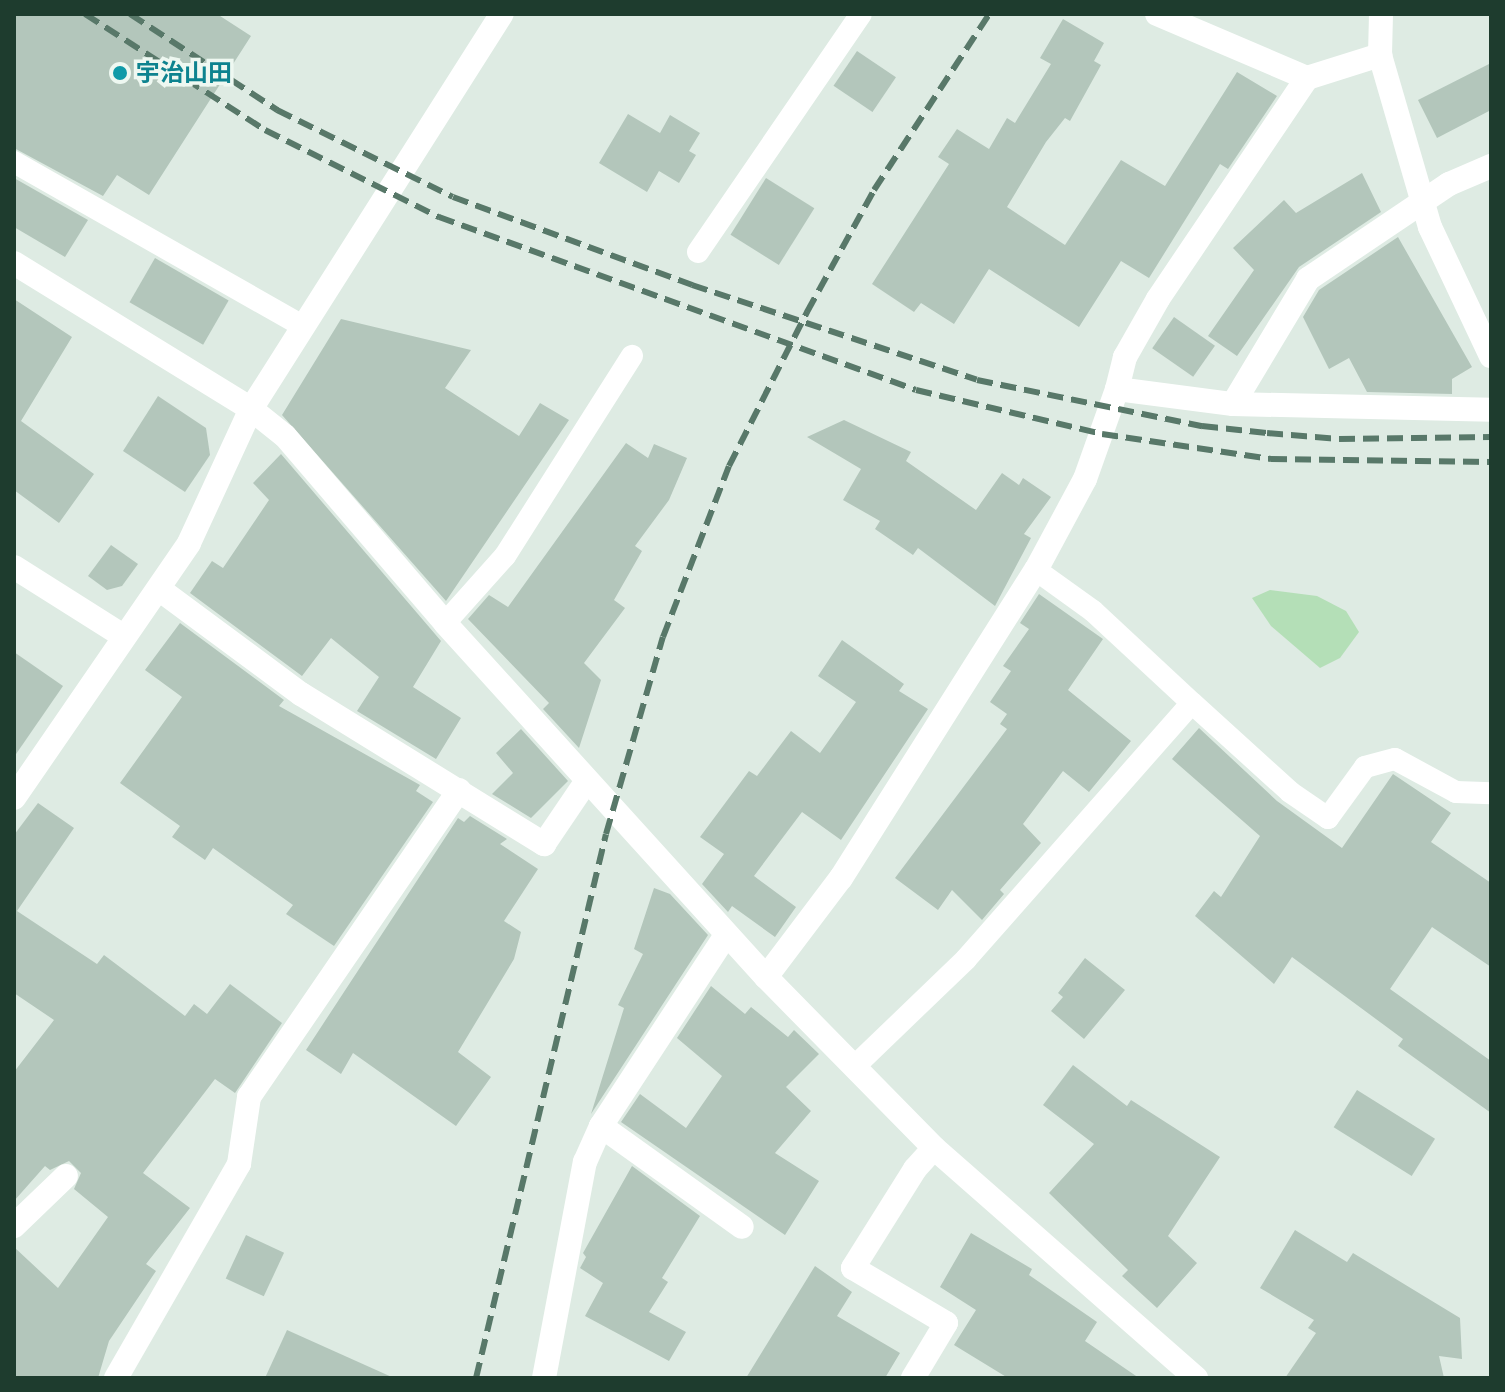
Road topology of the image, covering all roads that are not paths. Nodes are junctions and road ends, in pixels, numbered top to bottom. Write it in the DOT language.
graph roads {
  1 [pos="502,14"];
  2 [pos="861,14"];
  3 [pos="1157,14"];
  4 [pos="1381,14"];
  5 [pos="1380,55"];
  6 [pos="1307,78"];
  7 [pos="14,162"];
  8 [pos="1491,166"];
  9 [pos="1422,201"];
  10 [pos="698,252"];
  11 [pos="14,263"];
  12 [pos="303,326"];
  13 [pos="632,356"];
  14 [pos="1491,356"];
  15 [pos="1117,389"];
  16 [pos="1233,404"];
  17 [pos="251,409"];
  18 [pos="1491,410"];
  19 [pos="14,567"];
  20 [pos="1036,570"];
  21 [pos="159,589"];
  22 [pos="445,623"];
  23 [pos="123,636"];
  24 [pos="1192,703"];
  25 [pos="586,782"];
  26 [pos="459,790"];
  27 [pos="1491,793"];
  28 [pos="14,798"];
  29 [pos="726,935"];
  30 [pos="766,977"];
  31 [pos="855,1066"];
  32 [pos="601,1126"];
  33 [pos="934,1148"];
  34 [pos="66,1176"];
  35 [pos="14,1226"];
  36 [pos="742,1227"];
  37 [pos="116,1378"];
  38 [pos="544,1378"];
  39 [pos="913,1378"];
  40 [pos="1196,1378"];
  1 -- 12 [label="street"];
  2 -- 10 [label="lane"];
  3 -- 6 [label="street"];
  4 -- 5 [label="street"];
  5 -- 6 [label="street"];
  5 -- 9 [label="street"];
  6 -- 15 [label="street"];
  7 -- 12 [label="lane"];
  8 -- 9 [label="street"];
  9 -- 14 [label="street"];
  9 -- 16 [label="street"];
  11 -- 17 [label="street"];
  12 -- 17 [label="street"];
  13 -- 22 [label="lane"];
  15 -- 16 [label="street"];
  15 -- 20 [label="street"];
  16 -- 18 [label="street"];
  17 -- 21 [label="street"];
  17 -- 22 [label="street"];
  19 -- 23 [label="street"];
  20 -- 24 [label="lane"];
  20 -- 30 [label="street"];
  21 -- 23 [label="street"];
  21 -- 26 [label="street"];
  22 -- 25 [label="street"];
  23 -- 28 [label="street"];
  24 -- 27 [label="lane"];
  24 -- 31 [label="lane"];
  25 -- 26 [label="street"];
  25 -- 29 [label="street"];
  26 -- 37 [label="street"];
  29 -- 30 [label="street"];
  29 -- 32 [label="street"];
  30 -- 31 [label="street"];
  31 -- 33 [label="street"];
  32 -- 36 [label="street"];
  32 -- 38 [label="street"];
  33 -- 39 [label="street"];
  33 -- 40 [label="street"];
  34 -- 35 [label="street"];
}
